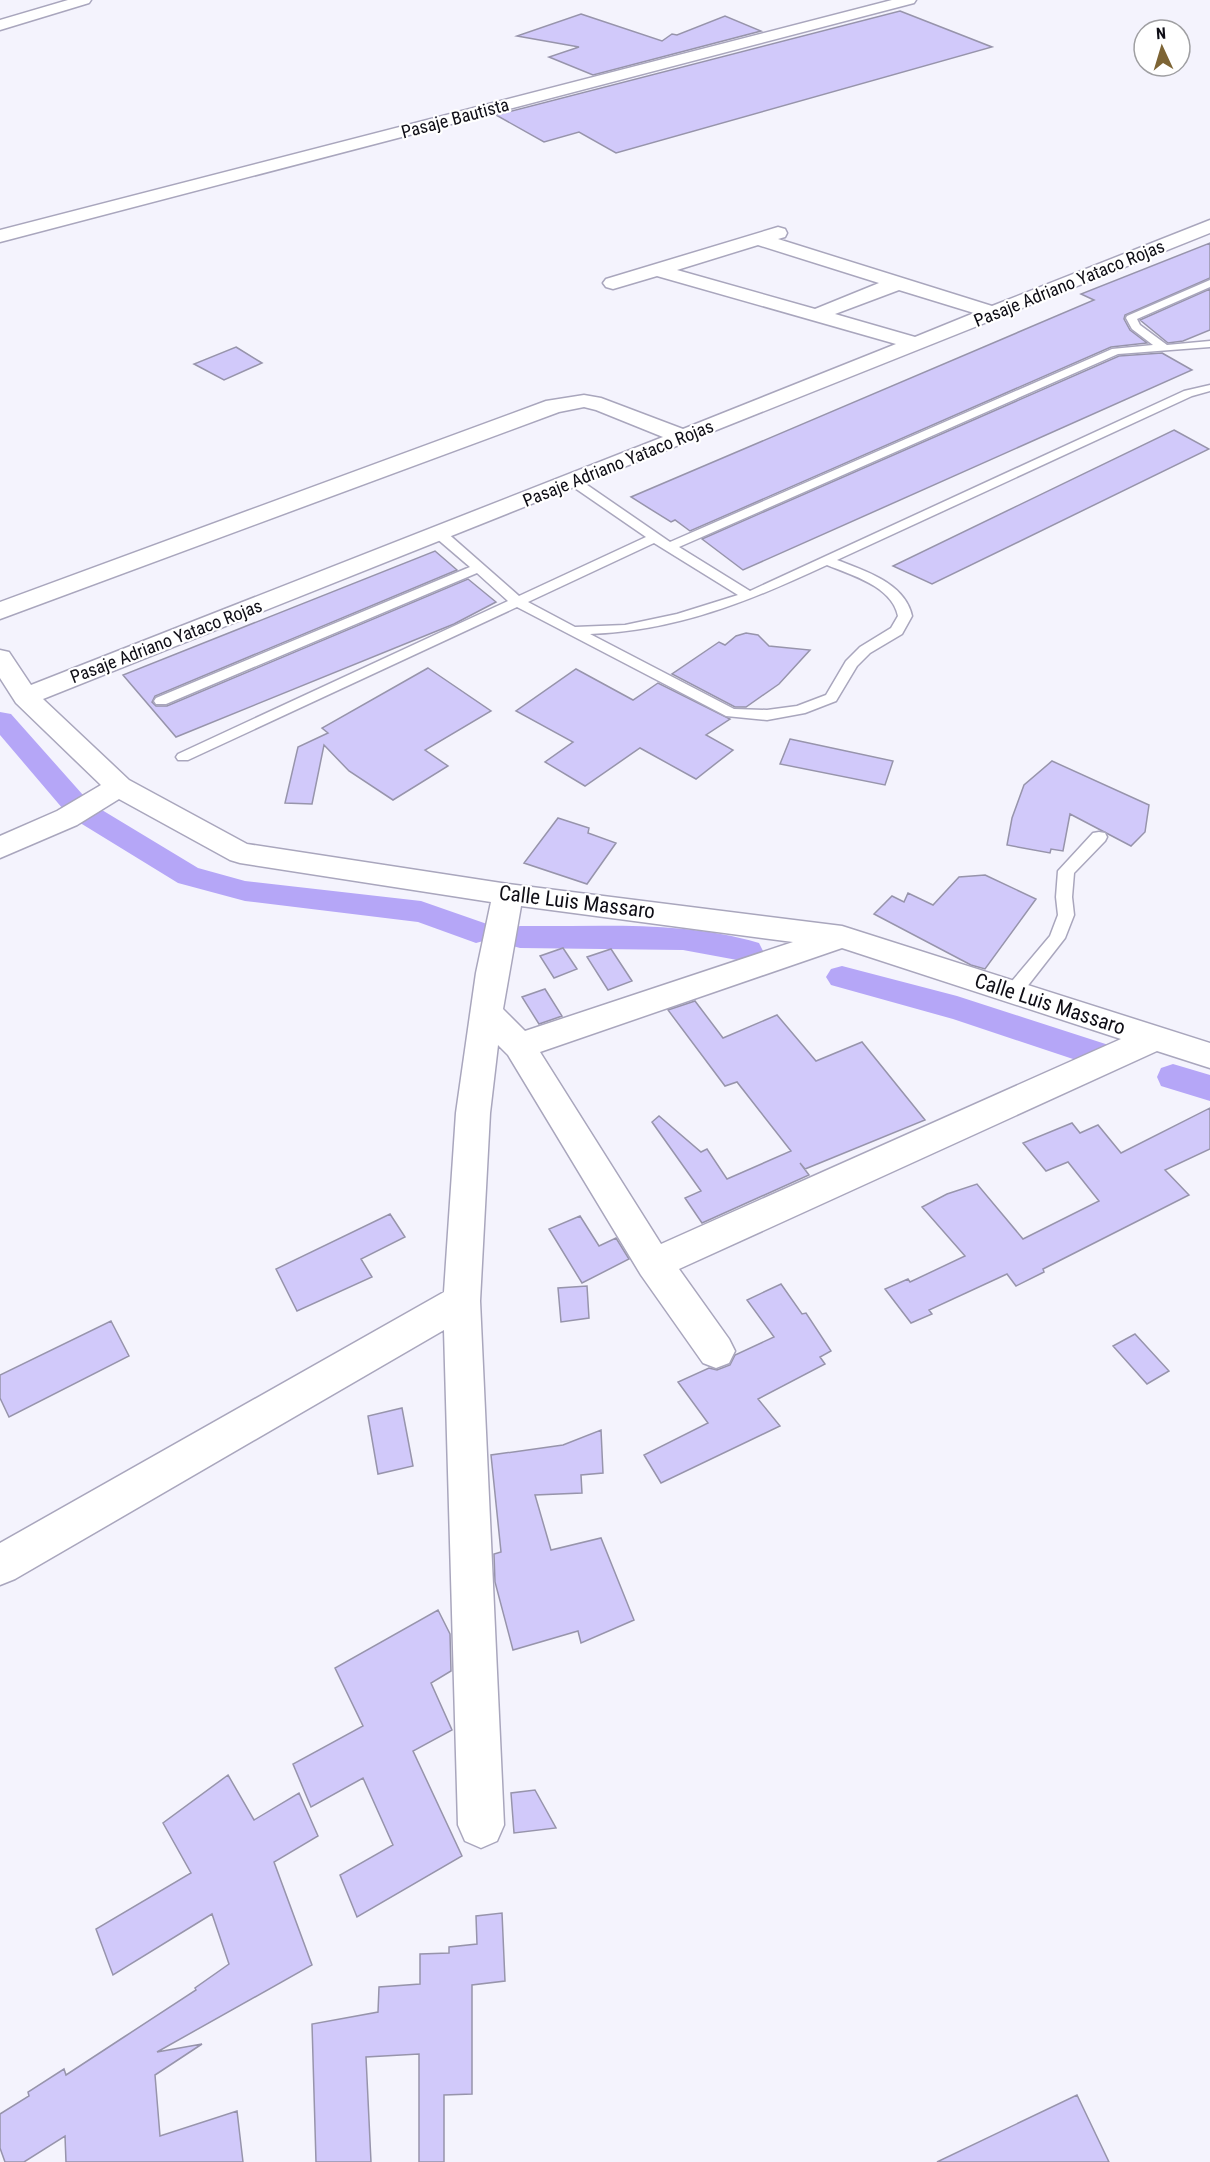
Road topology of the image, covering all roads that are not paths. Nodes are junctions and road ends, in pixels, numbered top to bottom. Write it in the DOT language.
graph roads {
  1 [pos="84,0"];
  2 [pos="909,0"];
  3 [pos="0,25"];
  4 [pos="1210,226"];
  5 [pos="795,228"];
  6 [pos="0,236"];
  7 [pos="758,239"];
  8 [pos="657,270"];
  9 [pos="613,283"];
  10 [pos="898,283"];
  11 [pos="1210,283"];
  12 [pos="993,313"];
  13 [pos="816,315"];
  14 [pos="917,344"];
  15 [pos="1210,344"];
  16 [pos="1166,349"];
  17 [pos="1210,388"];
  18 [pos="683,437"];
  19 [pos="573,481"];
  20 [pos="440,534"];
  21 [pos="654,538"];
  22 [pos="669,547"];
  23 [pos="828,561"];
  24 [pos="479,568"];
  25 [pos="749,596"];
  26 [pos="518,602"];
  27 [pos="0,611"];
  28 [pos="573,631"];
  29 [pos="0,658"];
  30 [pos="25,697"];
  31 [pos="161,701"];
  32 [pos="183,757"];
  33 [pos="119,787"];
  34 [pos="67,818"];
  35 [pos="0,826"];
  36 [pos="1099,837"];
  37 [pos="0,848"];
  38 [pos="508,894"];
  39 [pos="842,937"];
  40 [pos="1013,992"];
  41 [pos="488,1013"];
  42 [pos="1155,1038"];
  43 [pos="519,1046"];
  44 [pos="1210,1056"];
  45 [pos="654,1264"];
  46 [pos="462,1301"];
  47 [pos="716,1352"];
  48 [pos="0,1565"];
  49 [pos="481,1825"];
  1 -- 3 [label="street"];
  2 -- 6 [label="street, Pasaje Bautista"];
  4 -- 12 [label="street, Pasaje Adriano Yataco Rojas"];
  5 -- 7 [label="street"];
  7 -- 8 [label="street"];
  7 -- 10 [label="street"];
  8 -- 9 [label="street"];
  8 -- 13 [label="street"];
  10 -- 12 [label="street"];
  10 -- 13 [label="street"];
  11 -- 16 [label="lane"];
  12 -- 14 [label="street, Pasaje Adriano Yataco Rojas"];
  13 -- 14 [label="street"];
  14 -- 18 [label="street, Pasaje Adriano Yataco Rojas"];
  15 -- 16 [label="lane"];
  16 -- 22 [label="lane"];
  17 -- 23 [label="lane"];
  18 -- 19 [label="street, Pasaje Adriano Yataco Rojas"];
  18 -- 27 [label="street"];
  19 -- 20 [label="street, Pasaje Adriano Yataco Rojas"];
  19 -- 21 [label="lane"];
  20 -- 24 [label="lane"];
  20 -- 30 [label="street, Pasaje Adriano Yataco Rojas"];
  21 -- 22 [label="lane"];
  21 -- 26 [label="lane"];
  22 -- 25 [label="lane"];
  23 -- 25 [label="lane"];
  23 -- 28 [label="lane"];
  24 -- 26 [label="lane"];
  24 -- 31 [label="lane"];
  25 -- 28 [label="lane"];
  26 -- 28 [label="lane"];
  26 -- 32 [label="lane"];
  29 -- 30 [label="street, Calle Luis Massaro"];
  30 -- 33 [label="street, Calle Luis Massaro"];
  33 -- 34 [label="street"];
  33 -- 38 [label="street, Calle Luis Massaro"];
  34 -- 35 [label="street"];
  34 -- 37 [label="street"];
  36 -- 40 [label="lane"];
  38 -- 39 [label="street, Calle Luis Massaro"];
  38 -- 41 [label="street"];
  39 -- 40 [label="street, Calle Luis Massaro"];
  39 -- 43 [label="street"];
  40 -- 42 [label="street, Calle Luis Massaro"];
  41 -- 43 [label="street"];
  41 -- 46 [label="street"];
  42 -- 44 [label="street, Calle Luis Massaro"];
  42 -- 45 [label="street"];
  43 -- 45 [label="street"];
  45 -- 47 [label="street"];
  46 -- 48 [label="street"];
  46 -- 49 [label="street"];
}
